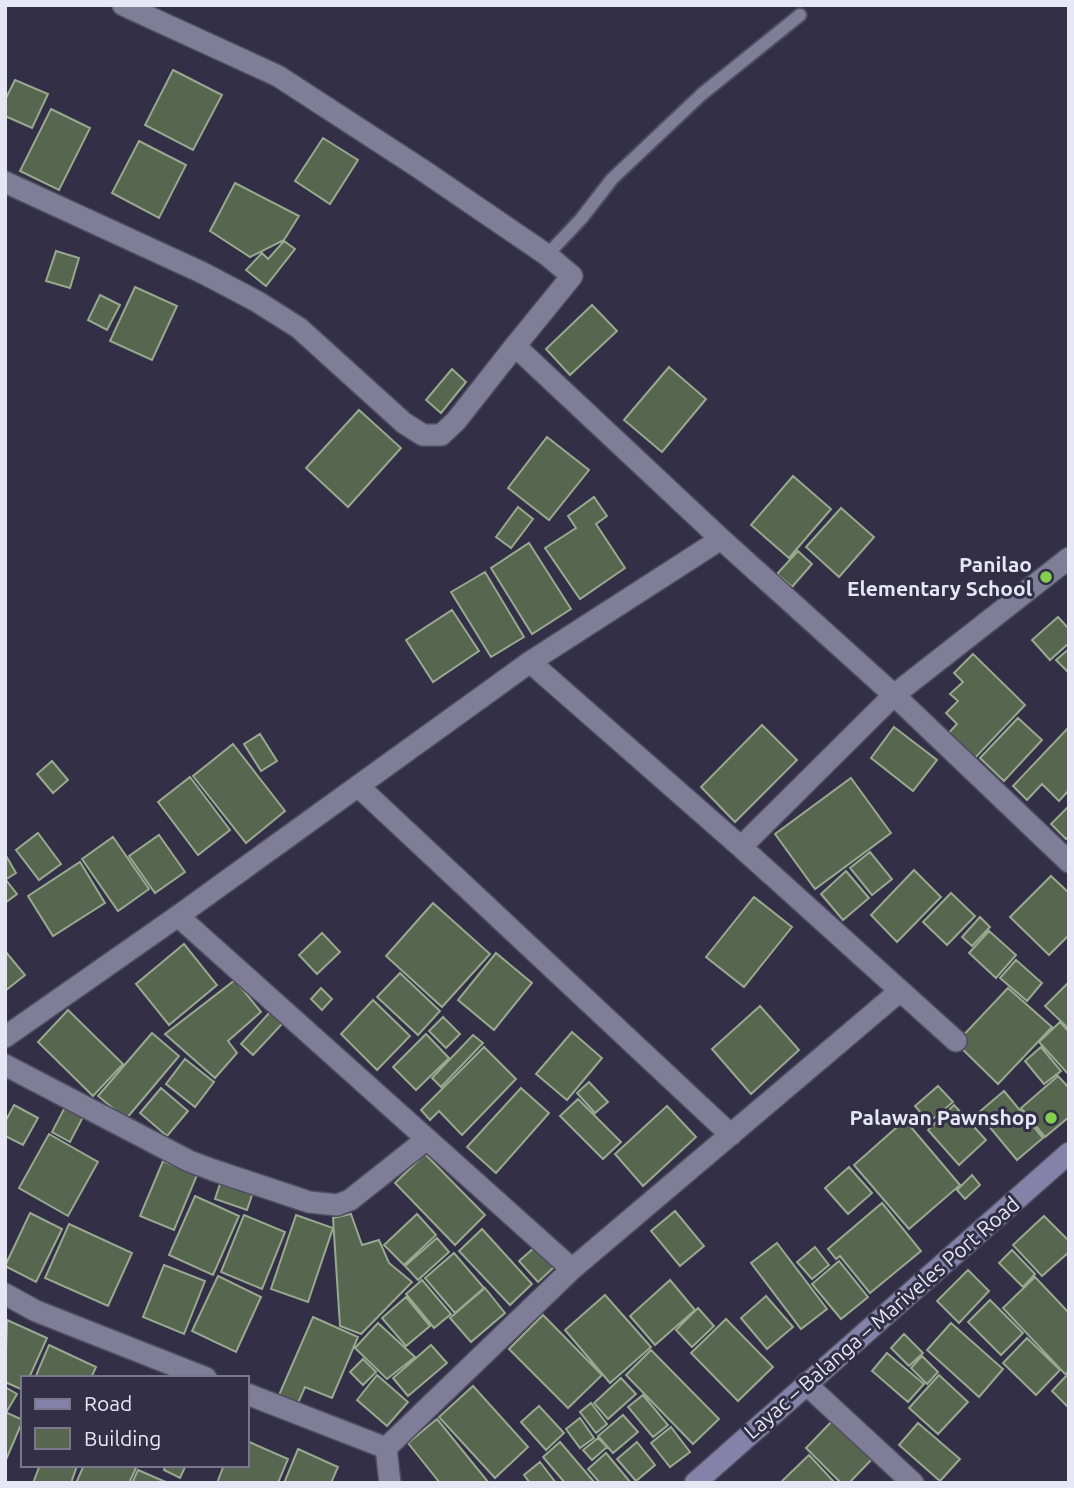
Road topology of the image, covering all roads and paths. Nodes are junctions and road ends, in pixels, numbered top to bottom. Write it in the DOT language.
graph roads {
  1 [pos="123,5"];
  2 [pos="800,15"];
  3 [pos="5,182"];
  4 [pos="547,255"];
  5 [pos="515,346"];
  6 [pos="721,539"];
  7 [pos="1069,558"];
  8 [pos="530,662"];
  9 [pos="894,695"];
  10 [pos="358,786"];
  11 [pos="741,847"];
  12 [pos="1069,862"];
  13 [pos="178,916"];
  14 [pos="900,991"];
  15 [pos="5,1037"];
  16 [pos="956,1041"];
  17 [pos="5,1065"];
  18 [pos="731,1135"];
  19 [pos="428,1139"];
  20 [pos="1069,1153"];
  21 [pos="572,1269"];
  22 [pos="5,1294"];
  23 [pos="201,1376"];
  24 [pos="806,1384"];
  25 [pos="248,1394"];
  26 [pos="386,1448"];
  27 [pos="390,1483"];
  28 [pos="695,1483"];
  29 [pos="913,1483"];
  1 -- 4 [label="street"];
  2 -- 4 [label="lane"];
  3 -- 5 [label="street"];
  4 -- 5 [label="street"];
  5 -- 6 [label="street"];
  6 -- 8 [label="street"];
  6 -- 9 [label="street"];
  7 -- 9 [label="street"];
  8 -- 10 [label="street"];
  8 -- 11 [label="street"];
  9 -- 11 [label="street"];
  9 -- 12 [label="street"];
  10 -- 13 [label="street"];
  10 -- 18 [label="street"];
  11 -- 14 [label="street"];
  13 -- 15 [label="street"];
  13 -- 19 [label="street"];
  14 -- 16 [label="street"];
  14 -- 18 [label="street"];
  17 -- 19 [label="street"];
  18 -- 21 [label="street"];
  19 -- 21 [label="street"];
  20 -- 24 [label="main road, Layac – Balanga – Mariveles Port Road"];
  21 -- 26 [label="street"];
  22 -- 23 [label="street"];
  24 -- 28 [label="main road, Layac – Balanga – Mariveles Port Road"];
  24 -- 29 [label="street"];
  25 -- 26 [label="street"];
  26 -- 27 [label="street"];
}
